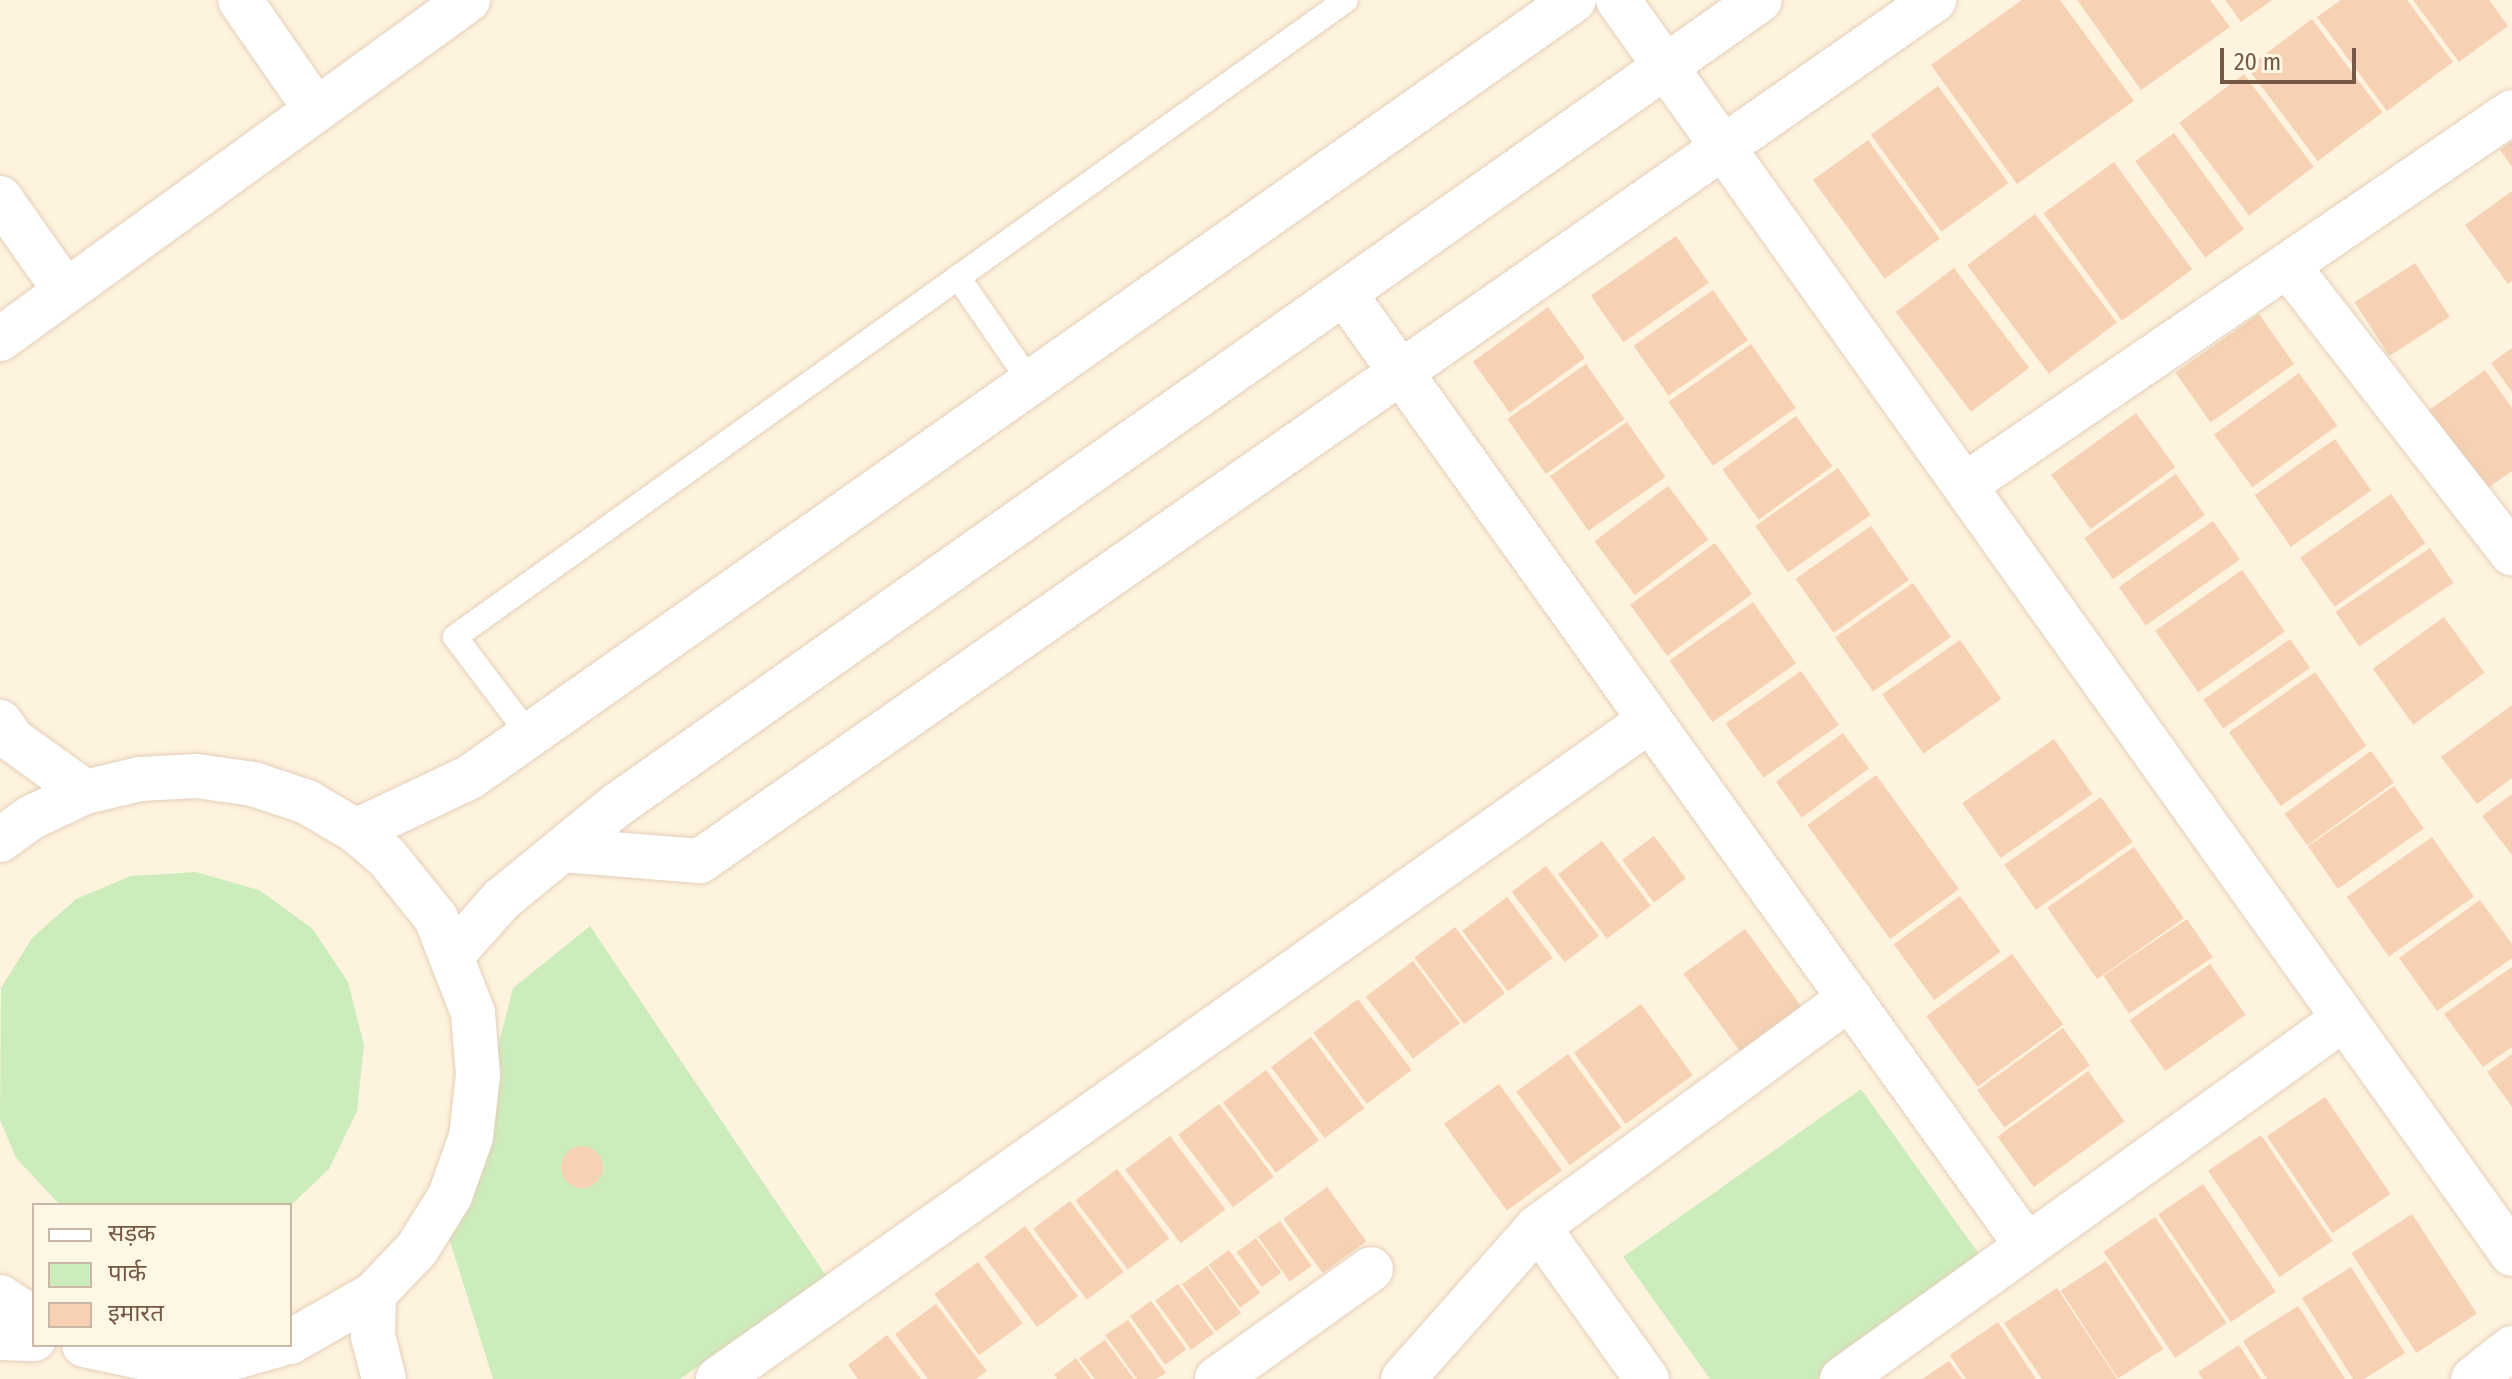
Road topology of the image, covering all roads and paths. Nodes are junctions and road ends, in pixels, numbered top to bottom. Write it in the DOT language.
graph roads {
  1 [pos="240,0"];
  2 [pos="468,0"];
  3 [pos="1346,0"];
  4 [pos="1574,0"];
  5 [pos="1618,0"];
  6 [pos="1760,0"];
  7 [pos="1934,0"];
  8 [pos="1664,68"];
  9 [pos="314,107"];
  10 [pos="2512,112"];
  11 [pos="1723,151"];
  12 [pos="0,198"];
  13 [pos="2289,267"];
  14 [pos="958,277"];
  15 [pos="64,289"];
  16 [pos="1344,293"];
  17 [pos="0,339"];
  18 [pos="1399,368"];
  19 [pos="1033,386"];
  20 [pos="1965,485"];
  21 [pos="2512,553"];
  22 [pos="1650,720"];
  23 [pos="0,722"];
  24 [pos="530,736"];
  25 [pos="85,792"];
  26 [pos="356,831"];
  27 [pos="0,840"];
  28 [pos="563,850"];
  29 [pos="454,953"];
  30 [pos="1850,998"];
  31 [pos="2342,1020"];
  32 [pos="1538,1227"];
  33 [pos="2025,1243"];
  34 [pos="2512,1254"];
  35 [pos="1371,1269"];
  36 [pos="374,1294"];
  37 [pos="0,1297"];
  38 [pos="32,1318"];
  39 [pos="0,1338"];
  40 [pos="32,1339"];
  41 [pos="292,1341"];
  42 [pos="93,1347"];
  43 [pos="274,1347"];
  44 [pos="2512,1348"];
  45 [pos="228,1370"];
  46 [pos="384,1379"];
  47 [pos="718,1379"];
  48 [pos="1217,1379"];
  49 [pos="1403,1379"];
  50 [pos="1647,1379"];
  51 [pos="1842,1379"];
  52 [pos="2473,1379"];
  1 -- 9 [label="street"];
  2 -- 9 [label="street"];
  3 -- 14 [label="lane"];
  4 -- 19 [label="street"];
  5 -- 8 [label="street"];
  6 -- 8 [label="street"];
  7 -- 11 [label="street"];
  8 -- 11 [label="street"];
  8 -- 16 [label="street"];
  9 -- 15 [label="street"];
  10 -- 13 [label="street"];
  11 -- 18 [label="street"];
  11 -- 20 [label="street"];
  12 -- 15 [label="street"];
  13 -- 20 [label="street"];
  13 -- 21 [label="street"];
  14 -- 19 [label="lane"];
  14 -- 24 [label="lane"];
  15 -- 17 [label="street"];
  16 -- 18 [label="street"];
  16 -- 28 [label="street"];
  18 -- 22 [label="street"];
  18 -- 28 [label="street"];
  19 -- 24 [label="street"];
  20 -- 31 [label="street"];
  22 -- 30 [label="street"];
  22 -- 47 [label="street"];
  23 -- 25 [label="street"];
  24 -- 26 [label="street"];
  25 -- 26 [label="street"];
  25 -- 27 [label="street"];
  26 -- 29 [label="street"];
  28 -- 29 [label="street"];
  29 -- 36 [label="street"];
  30 -- 32 [label="street"];
  30 -- 33 [label="street"];
  31 -- 33 [label="street"];
  31 -- 34 [label="street"];
  32 -- 49 [label="street"];
  32 -- 50 [label="street"];
  33 -- 51 [label="street"];
  35 -- 48 [label="street"];
  36 -- 41 [label="street"];
  36 -- 46 [label="street"];
  37 -- 38 [label="street"];
  39 -- 40 [label="street"];
  42 -- 45 [label="street"];
  43 -- 45 [label="street"];
  44 -- 52 [label="street"];
}
